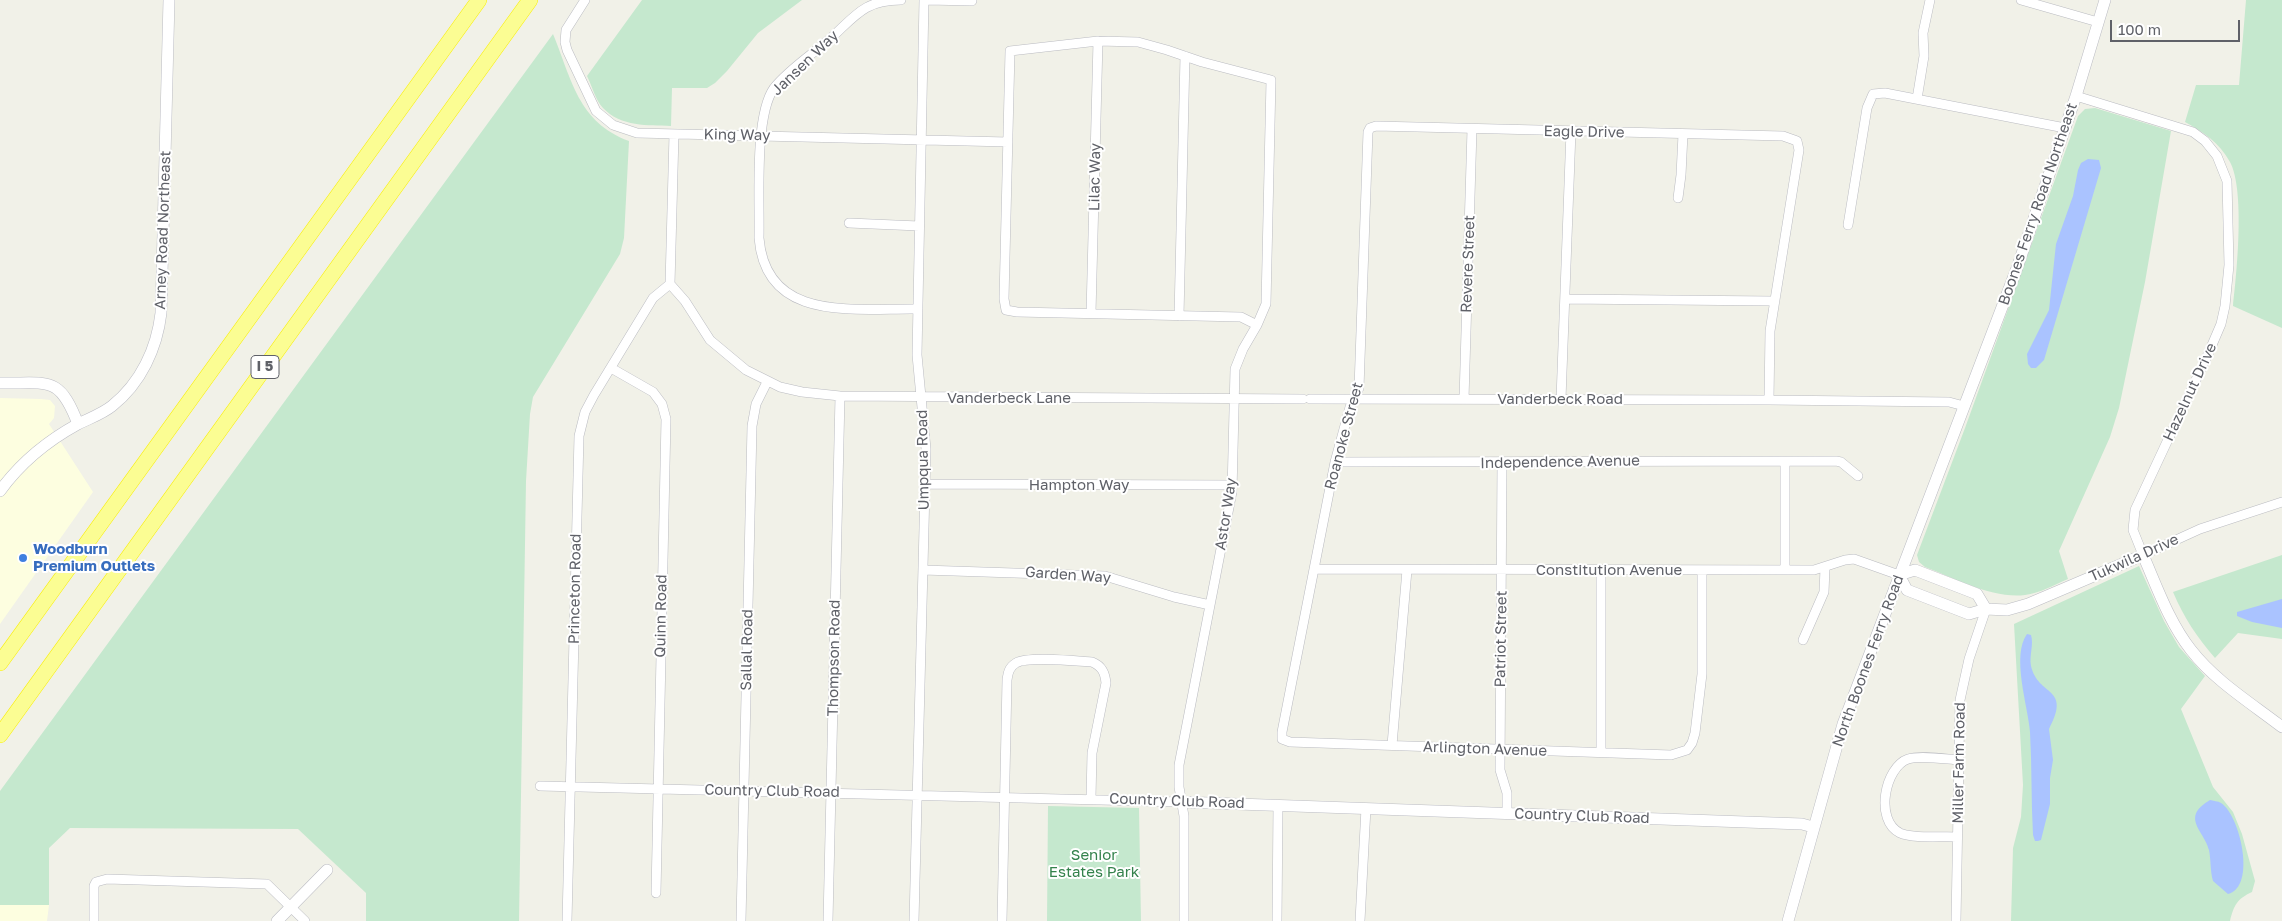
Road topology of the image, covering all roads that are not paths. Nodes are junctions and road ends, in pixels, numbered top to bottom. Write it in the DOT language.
graph roads {
  1 [pos="169,0"];
  2 [pos="479,0"];
  3 [pos="530,0"];
  4 [pos="585,0"];
  5 [pos="901,0"];
  6 [pos="926,0"];
  7 [pos="1930,0"];
  8 [pos="2021,0"];
  9 [pos="2105,0"];
  10 [pos="972,1"];
  11 [pos="2098,22"];
  12 [pos="1098,41"];
  13 [pos="1185,56"];
  14 [pos="2076,96"];
  15 [pos="1917,99"];
  16 [pos="1370,128"];
  17 [pos="2065,128"];
  18 [pos="1472,129"];
  19 [pos="1571,132"];
  20 [pos="674,134"];
  21 [pos="1683,134"];
  22 [pos="761,136"];
  23 [pos="921,140"];
  24 [pos="1008,142"];
  25 [pos="1678,198"];
  26 [pos="849,223"];
  27 [pos="1848,225"];
  28 [pos="919,226"];
  29 [pos="670,284"];
  30 [pos="1565,299"];
  31 [pos="1773,301"];
  32 [pos="917,310"];
  33 [pos="1091,313"];
  34 [pos="1179,316"];
  35 [pos="1257,326"];
  36 [pos="611,368"];
  37 [pos="767,382"];
  38 [pos="0,383"];
  39 [pos="840,396"];
  40 [pos="921,397"];
  41 [pos="1234,399"];
  42 [pos="1306,399"];
  43 [pos="1354,399"];
  44 [pos="1464,399"];
  45 [pos="1561,399"];
  46 [pos="1768,400"];
  47 [pos="1964,406"];
  48 [pos="78,424"];
  49 [pos="1335,462"];
  50 [pos="1785,462"];
  51 [pos="1502,463"];
  52 [pos="1858,476"];
  53 [pos="925,484"];
  54 [pos="1233,485"];
  55 [pos="0,491"];
  56 [pos="2282,502"];
  57 [pos="2143,554"];
  58 [pos="1825,568"];
  59 [pos="1314,569"];
  60 [pos="923,570"];
  61 [pos="1407,570"];
  62 [pos="1502,570"];
  63 [pos="1601,570"];
  64 [pos="1702,570"];
  65 [pos="1785,570"];
  66 [pos="1900,575"];
  67 [pos="1210,605"];
  68 [pos="1986,608"];
  69 [pos="1803,640"];
  70 [pos="0,663"];
  71 [pos="2282,727"];
  72 [pos="0,735"];
  73 [pos="1282,739"];
  74 [pos="1392,745"];
  75 [pos="1500,749"];
  76 [pos="1600,752"];
  77 [pos="1958,760"];
  78 [pos="540,786"];
  79 [pos="570,787"];
  80 [pos="657,788"];
  81 [pos="744,790"];
  82 [pos="830,792"];
  83 [pos="917,794"];
  84 [pos="1004,797"];
  85 [pos="1091,798"];
  86 [pos="1181,802"];
  87 [pos="1278,804"];
  88 [pos="1366,808"];
  89 [pos="1507,813"];
  90 [pos="1813,827"];
  91 [pos="1957,837"];
  92 [pos="327,870"];
  93 [pos="656,893"];
  94 [pos="291,907"];
  95 [pos="94,921"];
  96 [pos="278,921"];
  97 [pos="305,921"];
  98 [pos="567,921"];
  99 [pos="741,921"];
  100 [pos="828,921"];
  101 [pos="914,921"];
  102 [pos="1002,921"];
  103 [pos="1184,921"];
  104 [pos="1277,921"];
  105 [pos="1360,921"];
  106 [pos="1788,921"];
  107 [pos="1956,921"];
  1 -- 48 [label="main road, Arney Road Northeast"];
  2 -- 70 [label="highway"];
  3 -- 72 [label="highway, I 5"];
  4 -- 20 [label="street, King Way"];
  5 -- 22 [label="street, Jansen Way"];
  6 -- 10 [label="street"];
  6 -- 23 [label="street, Umpqua Road"];
  7 -- 15 [label="street"];
  8 -- 11 [label="street"];
  9 -- 11 [label="main road, Boones Ferry Road Northeast"];
  11 -- 14 [label="main road, Boones Ferry Road Northeast"];
  12 -- 13 [label="street"];
  12 -- 24 [label="street"];
  12 -- 33 [label="street, Lilac Way"];
  13 -- 34 [label="street"];
  13 -- 35 [label="street, Astor Way"];
  14 -- 17 [label="main road, Boones Ferry Road Northeast"];
  14 -- 57 [label="street, Hazelnut Drive"];
  15 -- 17 [label="street"];
  15 -- 27 [label="street"];
  16 -- 18 [label="street, Eagle Drive"];
  16 -- 43 [label="street, Roanoke Street"];
  17 -- 47 [label="main road, Boones Ferry Road Northeast"];
  18 -- 19 [label="street, Eagle Drive"];
  18 -- 44 [label="street, Revere Street"];
  19 -- 21 [label="street, Eagle Drive"];
  19 -- 30 [label="street"];
  20 -- 22 [label="street, King Way"];
  20 -- 29 [label="street"];
  21 -- 25 [label="street"];
  21 -- 31 [label="street, Eagle Drive"];
  22 -- 23 [label="street, King Way"];
  22 -- 32 [label="street, Jansen Way"];
  23 -- 24 [label="street, King Way"];
  23 -- 28 [label="street, Umpqua Road"];
  24 -- 33 [label="street"];
  26 -- 28 [label="street"];
  28 -- 32 [label="street, Umpqua Road"];
  29 -- 36 [label="street, Princeton Road"];
  29 -- 37 [label="street, Vanderbeck Lane"];
  30 -- 31 [label="street"];
  30 -- 45 [label="street"];
  31 -- 46 [label="street"];
  32 -- 40 [label="street, Umpqua Road"];
  33 -- 34 [label="street"];
  34 -- 35 [label="street"];
  35 -- 41 [label="street, Astor Way"];
  36 -- 79 [label="street, Princeton Road"];
  36 -- 80 [label="street, Quinn Road"];
  37 -- 39 [label="street, Vanderbeck Lane"];
  37 -- 81 [label="street, Sallal Road"];
  38 -- 48 [label="main road"];
  39 -- 40 [label="street, Vanderbeck Lane"];
  39 -- 82 [label="street, Thompson Road"];
  40 -- 41 [label="street, Vanderbeck Lane"];
  40 -- 53 [label="street, Umpqua Road"];
  41 -- 42 [label="street, Vanderbeck Lane"];
  41 -- 54 [label="street, Astor Way"];
  42 -- 43 [label="street, Vanderbeck Road"];
  43 -- 44 [label="street, Vanderbeck Road"];
  43 -- 49 [label="street, Roanoke Street"];
  44 -- 45 [label="street, Vanderbeck Road"];
  45 -- 46 [label="street, Vanderbeck Road"];
  46 -- 47 [label="street, Vanderbeck Road"];
  47 -- 66 [label="main road, North Boones Ferry Road"];
  48 -- 55 [label="main road, Arney Road Northeast"];
  49 -- 51 [label="street, Independence Avenue"];
  49 -- 59 [label="street, Roanoke Street"];
  50 -- 51 [label="street, Independence Avenue"];
  50 -- 52 [label="street, Independence Avenue"];
  50 -- 65 [label="street"];
  51 -- 62 [label="street, Patriot Street"];
  53 -- 54 [label="street, Hampton Way"];
  53 -- 60 [label="street, Umpqua Road"];
  54 -- 67 [label="street, Astor Way"];
  56 -- 57 [label="street, Tukwila Drive"];
  57 -- 68 [label="main road, Tukwila Drive"];
  57 -- 71 [label="main road, Hazelnut Drive"];
  58 -- 65 [label="street, Constitution Avenue"];
  58 -- 66 [label="street, Constitution Avenue"];
  58 -- 69 [label="street"];
  59 -- 61 [label="street, Constitution Avenue"];
  59 -- 73 [label="street, Roanoke Street"];
  60 -- 67 [label="street, Garden Way"];
  60 -- 83 [label="street, Umpqua Road"];
  61 -- 62 [label="street, Constitution Avenue"];
  61 -- 74 [label="street"];
  62 -- 63 [label="street, Constitution Avenue"];
  62 -- 75 [label="street, Patriot Street"];
  63 -- 64 [label="street, Constitution Avenue"];
  63 -- 76 [label="street"];
  64 -- 65 [label="street, Constitution Avenue"];
  64 -- 76 [label="street, Arlington Avenue"];
  66 -- 68 [label="main road"];
  66 -- 68 [label="main road, Tukwila Drive"];
  66 -- 90 [label="main road, North Boones Ferry Road"];
  67 -- 86 [label="street, Astor Way"];
  68 -- 77 [label="street, Miller Farm Road"];
  73 -- 74 [label="street, Arlington Avenue"];
  74 -- 75 [label="street, Arlington Avenue"];
  75 -- 76 [label="street, Arlington Avenue"];
  75 -- 89 [label="street, Patriot Street"];
  77 -- 91 [label="street, Miller Farm Road"];
  77 -- 91 [label="street"];
  78 -- 79 [label="street, Country Club Road"];
  79 -- 80 [label="street, Country Club Road"];
  79 -- 98 [label="street, Princeton Road"];
  80 -- 81 [label="street, Country Club Road"];
  80 -- 93 [label="street, Quinn Road"];
  81 -- 82 [label="street, Country Club Road"];
  81 -- 99 [label="street, Sallal Road"];
  82 -- 83 [label="street, Country Club Road"];
  82 -- 100 [label="street, Thompson Road"];
  83 -- 84 [label="street, Country Club Road"];
  83 -- 101 [label="street, Umpqua Road"];
  84 -- 85 [label="street, Country Club Road"];
  84 -- 85 [label="street"];
  84 -- 102 [label="street"];
  85 -- 86 [label="street, Country Club Road"];
  86 -- 87 [label="main road, Country Club Road"];
  86 -- 103 [label="street, Astor Way"];
  87 -- 88 [label="main road, Country Club Road"];
  87 -- 104 [label="street"];
  88 -- 89 [label="main road, Country Club Road"];
  88 -- 105 [label="street"];
  89 -- 90 [label="main road, Country Club Road"];
  90 -- 106 [label="main road, North Boones Ferry Road"];
  91 -- 107 [label="street, Miller Farm Road"];
  92 -- 94 [label="main road"];
  94 -- 95 [label="street"];
  94 -- 96 [label="main road"];
  94 -- 97 [label="street"];
}
